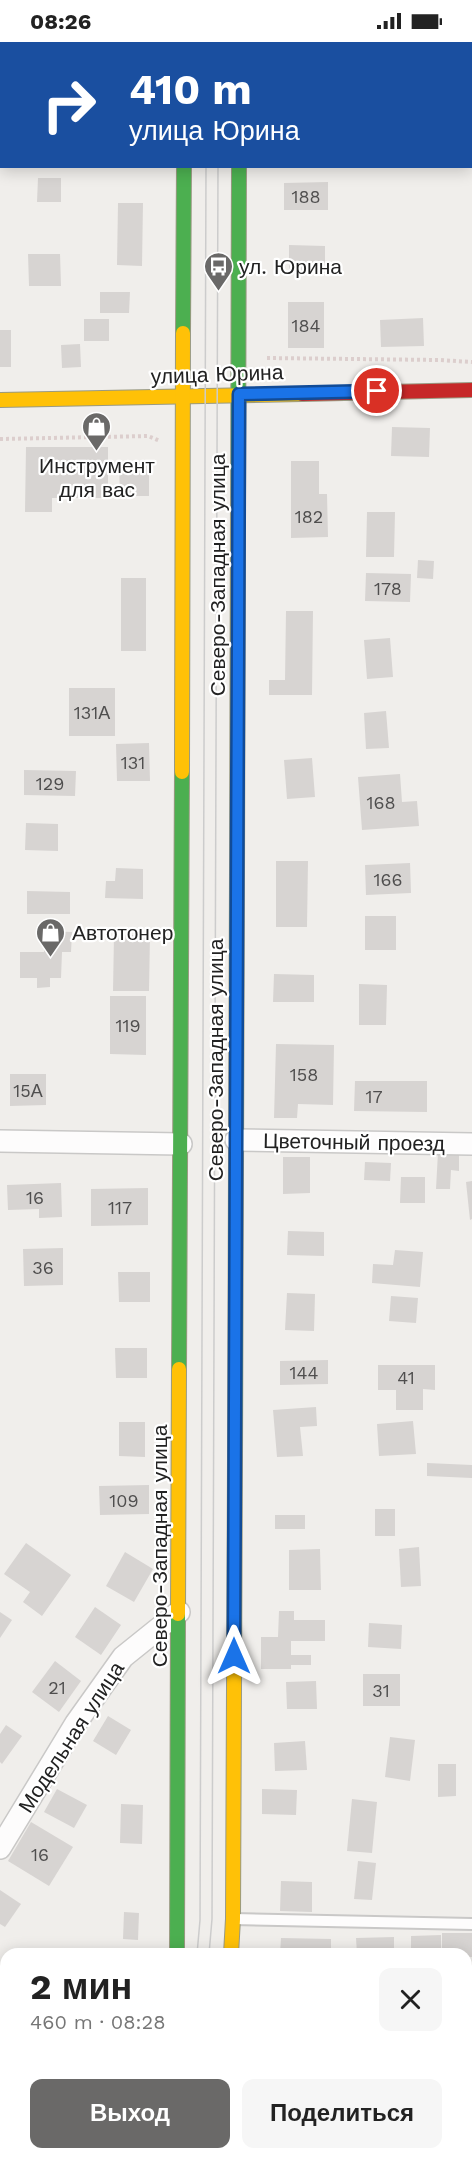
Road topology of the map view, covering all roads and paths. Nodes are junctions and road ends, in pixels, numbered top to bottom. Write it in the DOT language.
graph roads {
  1 [pos="184,168"];
  2 [pos="239,168"];
  3 [pos="267,358"];
  4 [pos="472,362"];
  5 [pos="472,390"];
  6 [pos="239,394"];
  7 [pos="182,396"];
  8 [pos="0,400"];
  9 [pos="148,436"];
  10 [pos="0,439"];
  11 [pos="236,1140"];
  12 [pos="0,1142"];
  13 [pos="181,1144"];
  14 [pos="472,1144"];
  15 [pos="179,1612"];
  16 [pos="0,1848"];
  17 [pos="233,1919"];
  18 [pos="472,1924"];
  19 [pos="177,1948"];
  20 [pos="231,1948"];
  1 -- 7 [label="main road, Северо-Западная улица"];
  2 -- 6 [label="main road, Северо-Западная улица"];
  3 -- 4 [label="path"];
  5 -- 6 [label="main road, улица Юрина"];
  6 -- 7 [label="main road, улица Юрина"];
  6 -- 11 [label="main road, Северо-Западная улица"];
  7 -- 8 [label="main road, улица Юрина"];
  7 -- 13 [label="main road, Северо-Западная улица"];
  9 -- 10 [label="path"];
  11 -- 14 [label="street, Цветочный проезд"];
  11 -- 17 [label="main road, Северо-Западная улица"];
  12 -- 13 [label="street"];
  13 -- 15 [label="main road, Северо-Западная улица"];
  15 -- 16 [label="street, Модельная улица"];
  15 -- 19 [label="main road, Северо-Западная улица"];
  17 -- 18 [label="lane"];
  17 -- 20 [label="main road, Северо-Западная улица"];
}
